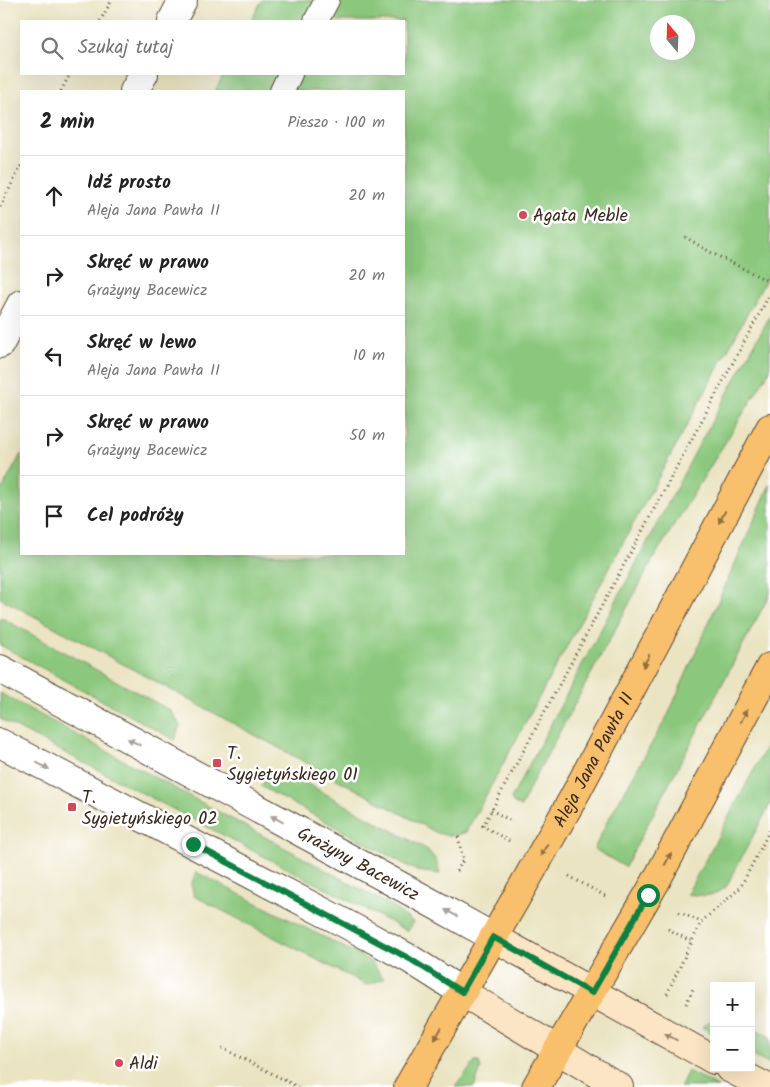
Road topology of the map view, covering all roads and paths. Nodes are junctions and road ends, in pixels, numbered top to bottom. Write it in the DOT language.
graph roads {
  1 [pos="112,0"];
  2 [pos="183,0"];
  3 [pos="327,0"];
  4 [pos="101,20"];
  5 [pos="173,20"];
  6 [pos="317,20"];
  7 [pos="69,75"];
  8 [pos="143,75"];
  9 [pos="290,75"];
  10 [pos="62,90"];
  11 [pos="135,90"];
  12 [pos="282,90"];
  13 [pos="20,168"];
  14 [pos="0,206"];
  15 [pos="685,237"];
  16 [pos="770,282"];
  17 [pos="770,294"];
  18 [pos="770,428"];
  19 [pos="770,667"];
  20 [pos="0,669"];
  21 [pos="0,743"];
  22 [pos="491,810"];
  23 [pos="512,822"];
  24 [pos="770,830"];
  25 [pos="458,836"];
  26 [pos="504,838"];
  27 [pos="457,871"];
  28 [pos="582,883"];
  29 [pos="603,895"];
  30 [pos="680,912"];
  31 [pos="701,922"];
  32 [pos="671,931"];
  33 [pos="493,937"];
  34 [pos="692,942"];
  35 [pos="672,984"];
  36 [pos="693,989"];
  37 [pos="462,992"];
  38 [pos="592,993"];
  39 [pos="684,1006"];
  40 [pos="222,1048"];
  41 [pos="557,1050"];
  42 [pos="710,1058"];
  43 [pos="738,1072"];
  44 [pos="298,1087"];
  45 [pos="408,1087"];
  46 [pos="536,1087"];
  47 [pos="618,1087"];
  48 [pos="766,1087"];
  1 -- 4 [label="path"];
  2 -- 5 [label="street"];
  3 -- 6 [label="lane"];
  7 -- 10 [label="path"];
  8 -- 11 [label="street"];
  9 -- 12 [label="lane"];
  13 -- 14 [label="path"];
  15 -- 16 [label="path"];
  17 -- 22 [label="path"];
  18 -- 33 [label="main road, Aleja Jana Pawła II, one-way"];
  38 -- 19 [label="main road, one-way"];
  33 -- 20 [label="street, Grażyny Bacewicz, one-way"];
  21 -- 37 [label="street, one-way"];
  22 -- 23 [label="path"];
  22 -- 26 [label="path"];
  24 -- 31 [label="path"];
  25 -- 27 [label="path"];
  28 -- 29 [label="path"];
  30 -- 31 [label="path"];
  31 -- 34 [label="path"];
  32 -- 34 [label="path"];
  33 -- 37 [label="main road, Aleja Jana Pawła II"];
  33 -- 38 [label="street, Grażyny Bacewicz"];
  34 -- 35 [label="path"];
  36 -- 39 [label="path"];
  37 -- 41 [label="street"];
  37 -- 45 [label="main road, Aleja Jana Pawła II, one-way"];
  38 -- 41 [label="main road"];
  42 -- 38 [label="street, Grażyny Bacewicz, one-way"];
  40 -- 44 [label="path"];
  41 -- 46 [label="main road"];
  41 -- 47 [label="street"];
  43 -- 48 [label="street"];
}
